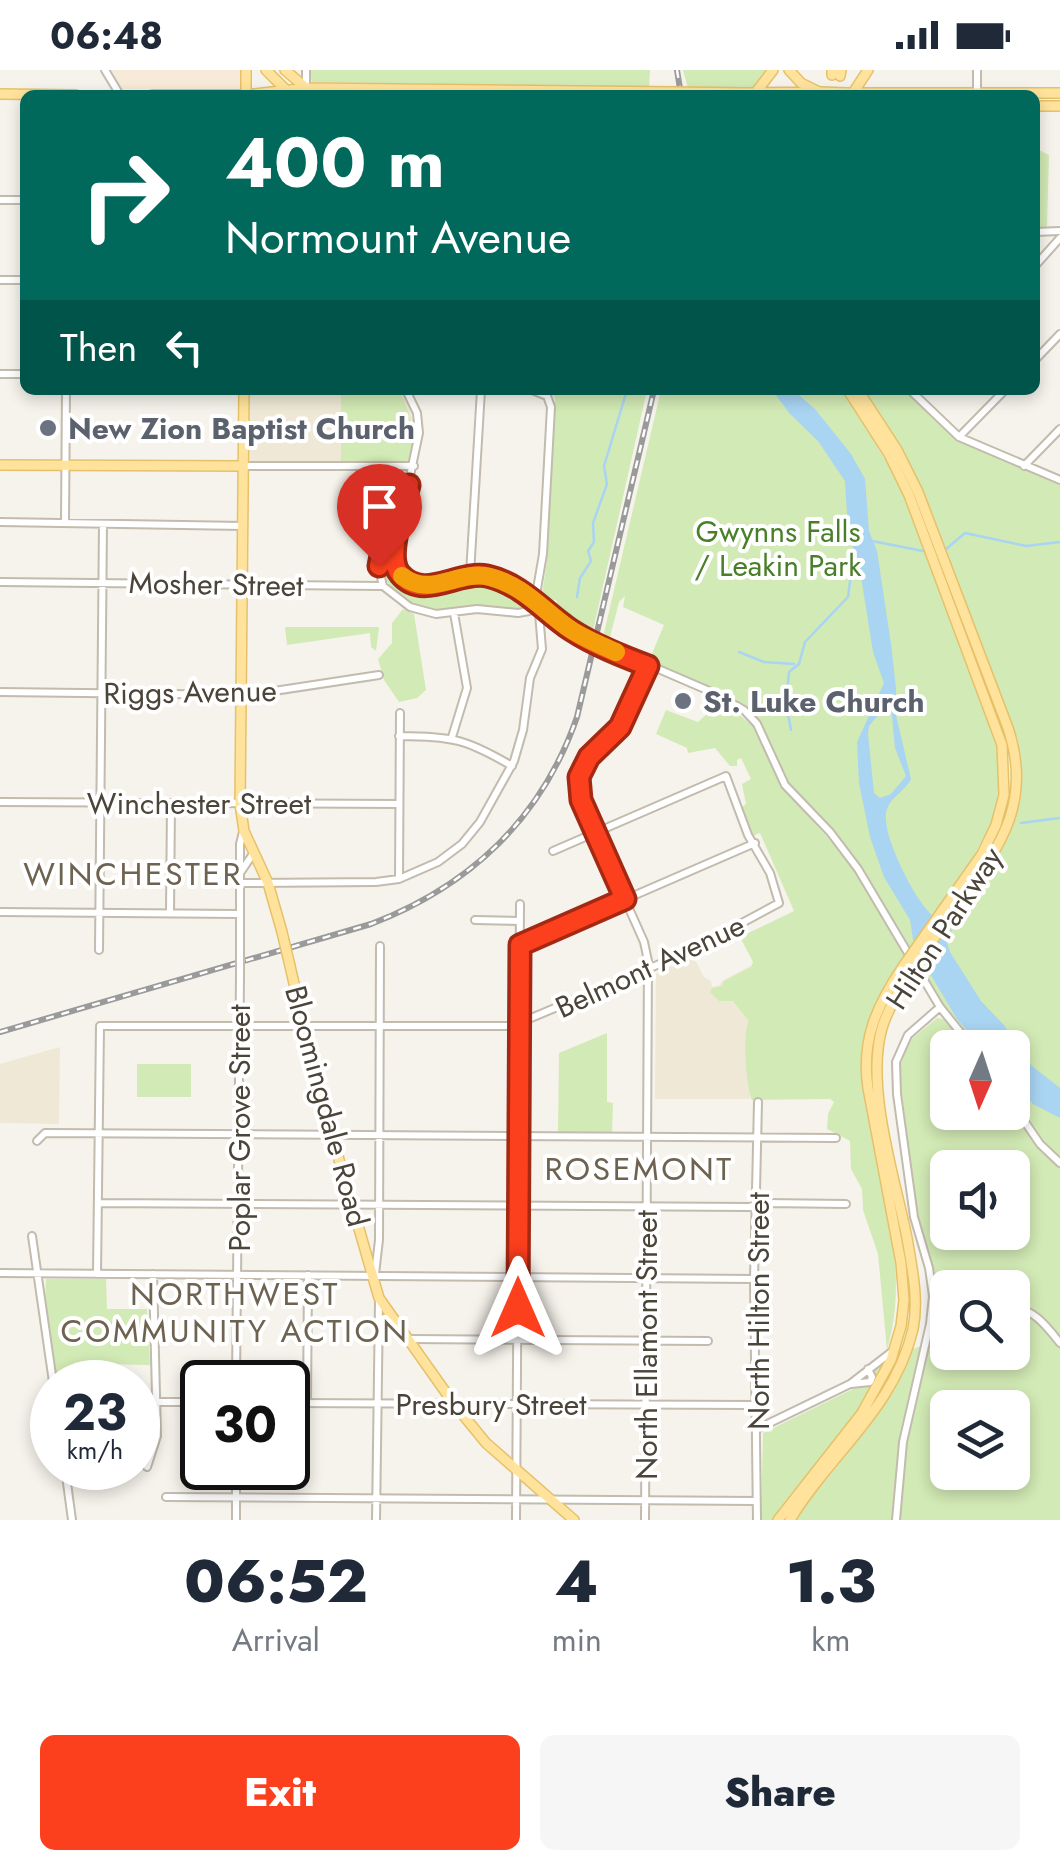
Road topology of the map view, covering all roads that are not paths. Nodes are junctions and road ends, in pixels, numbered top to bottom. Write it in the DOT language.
graph roads {
  1 [pos="266,70"];
  2 [pos="285,70"];
  3 [pos="306,70"];
  4 [pos="773,70"];
  5 [pos="790,70"];
  6 [pos="868,70"];
  7 [pos="306,88"];
  8 [pos="286,90"];
  9 [pos="297,90"];
  10 [pos="346,90"];
  11 [pos="758,90"];
  12 [pos="816,90"];
  13 [pos="852,90"];
  14 [pos="1060,234"];
  15 [pos="1040,260"];
  16 [pos="1060,334"];
  17 [pos="1040,355"];
  18 [pos="66,395"];
  19 [pos="244,395"];
  20 [pos="408,395"];
  21 [pos="481,395"];
  22 [pos="544,395"];
  23 [pos="851,395"];
  24 [pos="861,395"];
  25 [pos="916,395"];
  26 [pos="1001,395"];
  27 [pos="1060,429"];
  28 [pos="960,437"];
  29 [pos="0,465"];
  30 [pos="65,465"];
  31 [pos="243,466"];
  32 [pos="414,466"];
  33 [pos="1024,466"];
  34 [pos="1060,480"];
  35 [pos="409,485"];
  36 [pos="0,522"];
  37 [pos="65,522"];
  38 [pos="102,524"];
  39 [pos="242,526"];
  40 [pos="926,526"];
  41 [pos="470,574"];
  42 [pos="0,582"];
  43 [pos="102,583"];
  44 [pos="242,584"];
  45 [pos="382,586"];
  46 [pos="538,603"];
  47 [pos="454,613"];
  48 [pos="648,666"];
  49 [pos="379,675"];
  50 [pos="0,692"];
  51 [pos="101,694"];
  52 [pos="241,695"];
  53 [pos="400,713"];
  54 [pos="399,736"];
  55 [pos="452,737"];
  56 [pos="512,766"];
  57 [pos="0,802"];
  58 [pos="101,803"];
  59 [pos="172,803"];
  60 [pos="240,804"];
  61 [pos="399,804"];
  62 [pos="244,831"];
  63 [pos="596,833"];
  64 [pos="754,843"];
  65 [pos="553,851"];
  66 [pos="253,854"];
  67 [pos="239,879"];
  68 [pos="398,879"];
  69 [pos="268,883"];
  70 [pos="625,899"];
  71 [pos="520,904"];
  72 [pos="0,912"];
  73 [pos="99,912"];
  74 [pos="170,913"];
  75 [pos="239,914"];
  76 [pos="475,920"];
  77 [pos="520,921"];
  78 [pos="520,945"];
  79 [pos="380,946"];
  80 [pos="99,950"];
  81 [pos="648,969"];
  82 [pos="906,971"];
  83 [pos="940,1007"];
  84 [pos="239,1024"];
  85 [pos="303,1024"];
  86 [pos="379,1025"];
  87 [pos="519,1025"];
  88 [pos="959,1030"];
  89 [pos="758,1102"];
  90 [pos="1030,1130"];
  91 [pos="98,1133"];
  92 [pos="238,1134"];
  93 [pos="332,1135"];
  94 [pos="379,1135"];
  95 [pos="518,1136"];
  96 [pos="646,1137"];
  97 [pos="758,1138"];
  98 [pos="836,1138"];
  99 [pos="38,1141"];
  100 [pos="1060,1163"];
  101 [pos="98,1203"];
  102 [pos="238,1204"];
  103 [pos="846,1204"];
  104 [pos="353,1205"];
  105 [pos="379,1205"];
  106 [pos="757,1205"];
  107 [pos="518,1206"];
  108 [pos="647,1206"];
  109 [pos="32,1236"];
  110 [pos="0,1273"];
  111 [pos="38,1273"];
  112 [pos="97,1274"];
  113 [pos="153,1274"];
  114 [pos="238,1274"];
  115 [pos="308,1275"];
  116 [pos="374,1275"];
  117 [pos="518,1276"];
  118 [pos="646,1277"];
  119 [pos="754,1278"];
  120 [pos="379,1298"];
  121 [pos="1030,1313"];
  122 [pos="928,1335"];
  123 [pos="408,1339"];
  124 [pos="518,1340"];
  125 [pos="646,1341"];
  126 [pos="708,1341"];
  127 [pos="1060,1343"];
  128 [pos="896,1348"];
  129 [pos="50,1360"];
  130 [pos="155,1360"];
  131 [pos="236,1360"];
  132 [pos="307,1360"];
  133 [pos="310,1403"];
  134 [pos="377,1403"];
  135 [pos="454,1404"];
  136 [pos="517,1404"];
  137 [pos="645,1405"];
  138 [pos="754,1405"];
  139 [pos="757,1429"];
  140 [pos="516,1471"];
  141 [pos="68,1490"];
  142 [pos="236,1490"];
  143 [pos="166,1497"];
  144 [pos="236,1497"];
  145 [pos="376,1498"];
  146 [pos="516,1499"];
  147 [pos="549,1499"];
  148 [pos="645,1500"];
  149 [pos="756,1500"];
  150 [pos="72,1520"];
  151 [pos="236,1520"];
  152 [pos="376,1520"];
  153 [pos="516,1520"];
  154 [pos="574,1520"];
  155 [pos="644,1520"];
  156 [pos="757,1520"];
  157 [pos="778,1520"];
  158 [pos="790,1520"];
  159 [pos="896,1520"];
  1 -- 8 [label="main road"];
  2 -- 7 [label="main road"];
  3 -- 7 [label="street"];
  4 -- 11 [label="main road"];
  5 -- 12 [label="main road"];
  6 -- 13 [label="main road"];
  7 -- 9 [label="main road"];
  7 -- 10 [label="main road"];
  14 -- 15 [label="street"];
  16 -- 17 [label="street"];
  18 -- 30 [label="street"];
  19 -- 31 [label="main road"];
  20 -- 32 [label="street"];
  21 -- 41 [label="street"];
  22 -- 46 [label="street"];
  23 -- 40 [label="main road, Hilton Parkway"];
  24 -- 40 [label="main road, Hilton Parkway"];
  25 -- 28 [label="street"];
  26 -- 28 [label="street"];
  27 -- 33 [label="street"];
  28 -- 33 [label="street"];
  29 -- 30 [label="main road"];
  30 -- 31 [label="main road"];
  30 -- 37 [label="street"];
  31 -- 32 [label="street"];
  31 -- 39 [label="main road"];
  32 -- 35 [label="street"];
  33 -- 34 [label="street"];
  35 -- 41 [label="street"];
  35 -- 45 [label="street"];
  36 -- 37 [label="street"];
  37 -- 38 [label="street"];
  38 -- 39 [label="street"];
  38 -- 43 [label="street"];
  39 -- 44 [label="main road"];
  40 -- 82 [label="main road, Hilton Parkway, bridge"];
  41 -- 46 [label="street"];
  42 -- 43 [label="street, Mosher Street"];
  43 -- 44 [label="street, Mosher Street"];
  43 -- 51 [label="street"];
  44 -- 45 [label="street, Mosher Street"];
  44 -- 52 [label="main road"];
  45 -- 47 [label="street, Mosher Street"];
  46 -- 47 [label="street, Mosher Street"];
  46 -- 48 [label="street"];
  46 -- 56 [label="street"];
  47 -- 55 [label="street"];
  48 -- 63 [label="street, North Ellamont Street"];
  48 -- 83 [label="street"];
  49 -- 52 [label="street, Riggs Avenue"];
  50 -- 51 [label="street, Riggs Avenue"];
  51 -- 52 [label="street, Riggs Avenue"];
  51 -- 58 [label="street"];
  52 -- 60 [label="main road"];
  53 -- 54 [label="street"];
  54 -- 55 [label="street"];
  54 -- 61 [label="street"];
  55 -- 56 [label="street"];
  56 -- 68 [label="street"];
  57 -- 58 [label="street, Winchester Street"];
  58 -- 59 [label="street, Winchester Street"];
  58 -- 73 [label="street"];
  59 -- 60 [label="street, Winchester Street"];
  59 -- 74 [label="street"];
  60 -- 61 [label="street, Winchester Street"];
  60 -- 62 [label="main road, Bloomingdale Road"];
  61 -- 68 [label="street"];
  62 -- 66 [label="main road, Bloomingdale Road"];
  62 -- 67 [label="street, Poplar Grove Street"];
  63 -- 64 [label="street"];
  63 -- 65 [label="street"];
  63 -- 70 [label="street, North Ellamont Street"];
  64 -- 70 [label="street"];
  64 -- 81 [label="street, Belmont Avenue"];
  66 -- 67 [label="street"];
  66 -- 69 [label="main road, Bloomingdale Road"];
  67 -- 69 [label="street"];
  67 -- 75 [label="street, Poplar Grove Street"];
  68 -- 69 [label="street"];
  69 -- 85 [label="main road, Bloomingdale Road, bridge"];
  70 -- 78 [label="street"];
  70 -- 81 [label="street, North Ellamont Street"];
  71 -- 77 [label="street"];
  72 -- 73 [label="street"];
  73 -- 74 [label="street"];
  73 -- 80 [label="street"];
  74 -- 75 [label="street"];
  75 -- 84 [label="street, Poplar Grove Street, bridge"];
  76 -- 77 [label="street"];
  77 -- 78 [label="street"];
  78 -- 87 [label="street"];
  79 -- 86 [label="street"];
  81 -- 87 [label="street, Belmont Avenue"];
  81 -- 96 [label="street, North Ellamont Street"];
  82 -- 128 [label="main road, Hilton Parkway"];
  82 -- 158 [label="main road, Hilton Parkway"];
  83 -- 88 [label="street"];
  83 -- 122 [label="street"];
  84 -- 85 [label="street, Belmont Avenue"];
  84 -- 91 [label="street, Belmont Avenue"];
  84 -- 92 [label="street, Poplar Grove Street"];
  85 -- 86 [label="street, Belmont Avenue"];
  85 -- 93 [label="main road, Bloomingdale Road"];
  86 -- 87 [label="street, Belmont Avenue"];
  86 -- 94 [label="street"];
  87 -- 95 [label="street"];
  89 -- 97 [label="street, North Hilton Street"];
  90 -- 100 [label="street"];
  91 -- 92 [label="street"];
  91 -- 99 [label="street"];
  91 -- 101 [label="street"];
  92 -- 93 [label="street"];
  92 -- 102 [label="street, Poplar Grove Street"];
  93 -- 94 [label="street"];
  93 -- 104 [label="main road, Bloomingdale Road"];
  94 -- 95 [label="street"];
  94 -- 105 [label="street"];
  95 -- 96 [label="street"];
  95 -- 107 [label="street"];
  96 -- 97 [label="street"];
  96 -- 108 [label="street, North Ellamont Street"];
  97 -- 98 [label="street"];
  97 -- 106 [label="street, North Hilton Street"];
  101 -- 102 [label="street"];
  101 -- 112 [label="street"];
  102 -- 104 [label="street"];
  102 -- 114 [label="street, Poplar Grove Street"];
  103 -- 106 [label="street"];
  104 -- 105 [label="street"];
  104 -- 116 [label="main road, Bloomingdale Road"];
  105 -- 107 [label="street"];
  105 -- 116 [label="street"];
  106 -- 108 [label="street"];
  106 -- 119 [label="street, North Hilton Street"];
  107 -- 108 [label="street"];
  107 -- 117 [label="street"];
  108 -- 118 [label="street, North Ellamont Street"];
  109 -- 111 [label="street"];
  110 -- 111 [label="street"];
  111 -- 112 [label="street"];
  111 -- 129 [label="street"];
  112 -- 113 [label="street"];
  113 -- 114 [label="street"];
  113 -- 130 [label="street"];
  114 -- 115 [label="street"];
  114 -- 131 [label="street, Poplar Grove Street"];
  115 -- 116 [label="street"];
  115 -- 132 [label="street"];
  116 -- 117 [label="street"];
  116 -- 120 [label="main road, Bloomingdale Road"];
  117 -- 118 [label="street"];
  117 -- 124 [label="street"];
  118 -- 119 [label="street"];
  118 -- 125 [label="street, North Ellamont Street"];
  119 -- 138 [label="street, North Hilton Street"];
  120 -- 123 [label="main road, Bloomingdale Road"];
  120 -- 134 [label="street"];
  121 -- 127 [label="street"];
  122 -- 159 [label="street"];
  123 -- 124 [label="street"];
  123 -- 135 [label="main road, Bloomingdale Road"];
  124 -- 125 [label="street"];
  124 -- 136 [label="street"];
  125 -- 126 [label="street"];
  125 -- 137 [label="street, North Ellamont Street"];
  128 -- 139 [label="street"];
  128 -- 157 [label="main road, Hilton Parkway"];
  133 -- 134 [label="street, Presbury Street"];
  134 -- 135 [label="street, Presbury Street"];
  134 -- 145 [label="street"];
  135 -- 136 [label="street, Presbury Street"];
  135 -- 140 [label="main road, Bloomingdale Road"];
  136 -- 137 [label="street, Presbury Street"];
  136 -- 140 [label="street"];
  137 -- 138 [label="street, Presbury Street"];
  137 -- 148 [label="street, North Ellamont Street"];
  138 -- 139 [label="street, North Hilton Street"];
  139 -- 149 [label="street, North Hilton Street"];
  140 -- 146 [label="street"];
  140 -- 147 [label="main road, Bloomingdale Road"];
  141 -- 150 [label="street"];
  142 -- 144 [label="street"];
  143 -- 144 [label="street"];
  144 -- 145 [label="street"];
  144 -- 151 [label="street"];
  145 -- 146 [label="street"];
  145 -- 152 [label="street"];
  146 -- 147 [label="street"];
  146 -- 153 [label="street"];
  147 -- 148 [label="street"];
  147 -- 154 [label="main road, Bloomingdale Road"];
  148 -- 149 [label="street"];
  148 -- 155 [label="street, North Ellamont Street"];
  149 -- 156 [label="street, North Hilton Street"];
}
